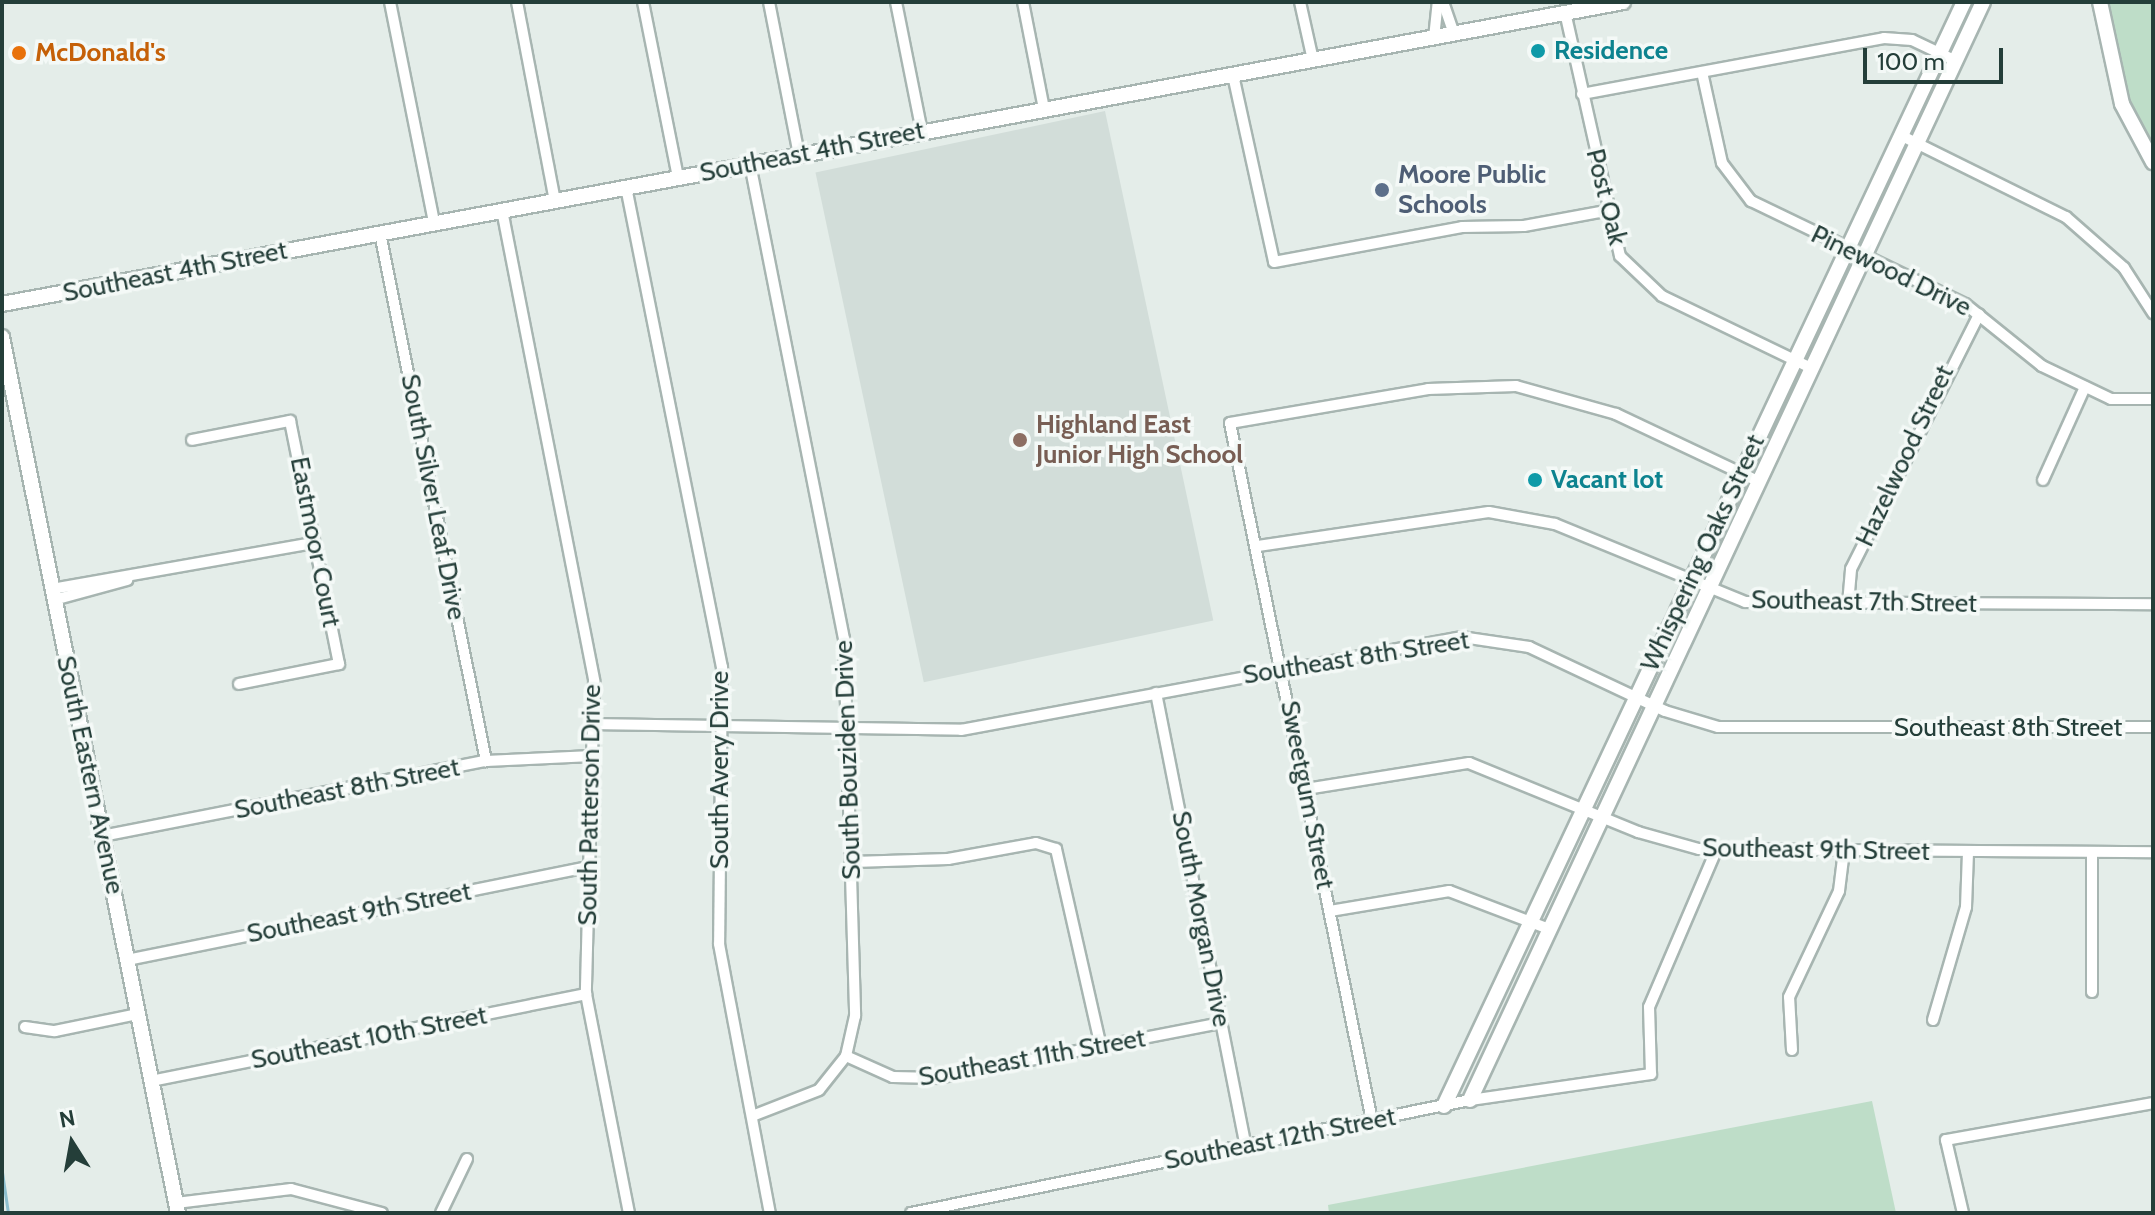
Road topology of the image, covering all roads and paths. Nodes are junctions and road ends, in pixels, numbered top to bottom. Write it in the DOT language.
graph roads {
  1 [pos="390,2"];
  2 [pos="517,2"];
  3 [pos="643,2"];
  4 [pos="769,2"];
  5 [pos="896,2"];
  6 [pos="1023,2"];
  7 [pos="1300,2"];
  8 [pos="1441,2"];
  9 [pos="1623,2"];
  10 [pos="1964,2"];
  11 [pos="1983,2"];
  12 [pos="2100,2"];
  13 [pos="1565,12"];
  14 [pos="1454,34"];
  15 [pos="1434,38"];
  16 [pos="1938,52"];
  17 [pos="1313,60"];
  18 [pos="1956,61"];
  19 [pos="1702,72"];
  20 [pos="1233,75"];
  21 [pos="1582,94"];
  22 [pos="1044,109"];
  23 [pos="922,132"];
  24 [pos="1900,135"];
  25 [pos="1919,144"];
  26 [pos="799,155"];
  27 [pos="2153,162"];
  28 [pos="750,164"];
  29 [pos="678,177"];
  30 [pos="626,187"];
  31 [pos="555,201"];
  32 [pos="502,210"];
  33 [pos="1605,211"];
  34 [pos="434,223"];
  35 [pos="380,233"];
  36 [pos="1847,247"];
  37 [pos="1865,256"];
  38 [pos="2,304"];
  39 [pos="2153,313"];
  40 [pos="1979,314"];
  41 [pos="2,337"];
  42 [pos="1794,360"];
  43 [pos="1811,368"];
  44 [pos="2085,387"];
  45 [pos="2153,399"];
  46 [pos="192,440"];
  47 [pos="1741,472"];
  48 [pos="2043,480"];
  49 [pos="1758,481"];
  50 [pos="313,543"];
  51 [pos="1258,546"];
  52 [pos="1688,583"];
  53 [pos="1706,591"];
  54 [pos="53,595"];
  55 [pos="1848,604"];
  56 [pos="2153,604"];
  57 [pos="1281,668"];
  58 [pos="239,684"];
  59 [pos="1156,693"];
  60 [pos="1635,696"];
  61 [pos="1653,705"];
  62 [pos="595,724"];
  63 [pos="725,727"];
  64 [pos="2153,727"];
  65 [pos="850,731"];
  66 [pos="592,756"];
  67 [pos="486,761"];
  68 [pos="1306,789"];
  69 [pos="1584,807"];
  70 [pos="1601,815"];
  71 [pos="102,836"];
  72 [pos="1716,851"];
  73 [pos="1968,852"];
  74 [pos="2092,852"];
  75 [pos="2153,852"];
  76 [pos="1844,853"];
  77 [pos="853,862"];
  78 [pos="590,867"];
  79 [pos="1330,911"];
  80 [pos="1531,920"];
  81 [pos="1549,929"];
  82 [pos="127,960"];
  83 [pos="2092,992"];
  84 [pos="586,994"];
  85 [pos="138,1014"];
  86 [pos="1933,1020"];
  87 [pos="1222,1023"];
  88 [pos="25,1027"];
  89 [pos="1101,1047"];
  90 [pos="1792,1050"];
  91 [pos="846,1056"];
  92 [pos="151,1081"];
  93 [pos="1470,1100"];
  94 [pos="2153,1103"];
  95 [pos="1444,1106"];
  96 [pos="752,1116"];
  97 [pos="1372,1121"];
  98 [pos="1246,1146"];
  99 [pos="467,1159"];
  100 [pos="177,1208"];
  101 [pos="382,1213"];
  102 [pos="441,1213"];
  103 [pos="629,1213"];
  104 [pos="770,1213"];
  105 [pos="911,1213"];
  106 [pos="1963,1213"];
  1 -- 34 [label="street"];
  2 -- 31 [label="street"];
  3 -- 29 [label="street"];
  4 -- 26 [label="street"];
  5 -- 23 [label="street"];
  6 -- 22 [label="street"];
  7 -- 17 [label="street"];
  8 -- 14 [label="street"];
  8 -- 15 [label="street"];
  9 -- 13 [label="street, Southeast 4th Street"];
  10 -- 16 [label="street, Whispering Oaks Street"];
  11 -- 18 [label="street, Whispering Oaks Street"];
  12 -- 27 [label="street"];
  13 -- 14 [label="street, Southeast 4th Street"];
  13 -- 21 [label="street, Post Oak"];
  14 -- 15 [label="street, Southeast 4th Street"];
  15 -- 17 [label="street, Southeast 4th Street"];
  16 -- 18 [label="street"];
  16 -- 19 [label="street"];
  16 -- 24 [label="street, Whispering Oaks Street"];
  17 -- 20 [label="street, Southeast 4th Street"];
  18 -- 25 [label="street, Whispering Oaks Street"];
  19 -- 21 [label="street"];
  19 -- 36 [label="street, Pinewood Drive"];
  20 -- 22 [label="street, Southeast 4th Street"];
  20 -- 33 [label="street"];
  21 -- 33 [label="street, Post Oak"];
  22 -- 23 [label="street, Southeast 4th Street"];
  23 -- 26 [label="street, Southeast 4th Street"];
  24 -- 25 [label="street"];
  24 -- 36 [label="street, Whispering Oaks Street"];
  25 -- 37 [label="street, Whispering Oaks Street"];
  25 -- 39 [label="street"];
  26 -- 28 [label="street, Southeast 4th Street"];
  28 -- 29 [label="street, Southeast 4th Street"];
  28 -- 65 [label="street, South Bouziden Drive"];
  29 -- 30 [label="street, Southeast 4th Street"];
  30 -- 31 [label="street, Southeast 4th Street"];
  30 -- 63 [label="street, South Avery Drive"];
  31 -- 32 [label="street, Southeast 4th Street"];
  32 -- 34 [label="street, Southeast 4th Street"];
  32 -- 62 [label="street, South Patterson Drive"];
  33 -- 42 [label="street, Post Oak"];
  34 -- 35 [label="street, Southeast 4th Street"];
  35 -- 38 [label="street, Southeast 4th Street"];
  35 -- 67 [label="street, South Silver Leaf Drive"];
  36 -- 37 [label="street, Pinewood Drive"];
  36 -- 42 [label="street, Whispering Oaks Street"];
  37 -- 40 [label="street, Pinewood Drive"];
  37 -- 43 [label="street, Whispering Oaks Street"];
  40 -- 44 [label="street, Pinewood Drive"];
  40 -- 55 [label="street, Hazelwood Street"];
  41 -- 54 [label="street, South Eastern Avenue"];
  42 -- 43 [label="street, Post Oak"];
  42 -- 47 [label="street, Whispering Oaks Street"];
  43 -- 49 [label="street, Whispering Oaks Street"];
  44 -- 45 [label="street, Pinewood Drive"];
  44 -- 48 [label="street"];
  46 -- 50 [label="street, Eastmoor Court"];
  47 -- 49 [label="street"];
  47 -- 51 [label="street, Sweetgum Street"];
  47 -- 52 [label="street, Whispering Oaks Street"];
  49 -- 53 [label="street, Whispering Oaks Street"];
  50 -- 54 [label="street"];
  50 -- 58 [label="street, Eastmoor Court"];
  51 -- 52 [label="street, Southeast 7th Street"];
  51 -- 57 [label="street, Sweetgum Street"];
  52 -- 53 [label="street, Southeast 7th Street"];
  52 -- 60 [label="street, Whispering Oaks Street"];
  53 -- 55 [label="street, Southeast 7th Street"];
  53 -- 61 [label="street, Whispering Oaks Street"];
  54 -- 71 [label="street, South Eastern Avenue"];
  55 -- 56 [label="street, Southeast 7th Street"];
  57 -- 59 [label="street, Southeast 8th Street"];
  57 -- 60 [label="street, Southeast 8th Street"];
  57 -- 68 [label="street, Sweetgum Street"];
  59 -- 65 [label="street, Southeast 8th Street"];
  59 -- 87 [label="street, South Morgan Drive"];
  60 -- 61 [label="street, Southeast 8th Street"];
  60 -- 69 [label="street, Whispering Oaks Street"];
  61 -- 64 [label="street, Southeast 8th Street"];
  61 -- 70 [label="street, Whispering Oaks Street"];
  62 -- 63 [label="street, Southeast 8th Street"];
  62 -- 66 [label="street, South Patterson Drive"];
  63 -- 65 [label="street, Southeast 8th Street"];
  63 -- 96 [label="street, South Avery Drive"];
  65 -- 77 [label="street, South Bouziden Drive"];
  66 -- 67 [label="street, Southeast 8th Street"];
  66 -- 78 [label="street, South Patterson Drive"];
  67 -- 71 [label="street, Southeast 8th Street"];
  68 -- 69 [label="street, Southeast 9th Street"];
  68 -- 79 [label="street, Sweetgum Street"];
  69 -- 70 [label="street, Southeast 9th Street"];
  69 -- 80 [label="street, Whispering Oaks Street"];
  70 -- 72 [label="street, Southeast 9th Street"];
  70 -- 81 [label="street, Whispering Oaks Street"];
  71 -- 82 [label="street, South Eastern Avenue"];
  72 -- 76 [label="street, Southeast 9th Street"];
  72 -- 93 [label="street, Southeast 12th Street"];
  73 -- 74 [label="street, Southeast 9th Street"];
  73 -- 76 [label="street, Southeast 9th Street"];
  73 -- 86 [label="street"];
  74 -- 75 [label="street, Southeast 9th Street"];
  74 -- 83 [label="street"];
  76 -- 90 [label="street"];
  77 -- 89 [label="street"];
  77 -- 91 [label="street, South Bouziden Drive"];
  78 -- 82 [label="street, Southeast 9th Street"];
  78 -- 84 [label="street, South Patterson Drive"];
  79 -- 80 [label="street"];
  79 -- 97 [label="street, Sweetgum Street"];
  80 -- 81 [label="street"];
  80 -- 95 [label="street, Whispering Oaks Street"];
  81 -- 93 [label="street, Whispering Oaks Street"];
  82 -- 85 [label="street, South Eastern Avenue"];
  84 -- 92 [label="street, Southeast 10th Street"];
  84 -- 103 [label="street, South Patterson Drive"];
  85 -- 88 [label="street"];
  85 -- 92 [label="street, South Eastern Avenue"];
  87 -- 89 [label="street, Southeast 11th Street"];
  87 -- 98 [label="street, South Morgan Drive"];
  89 -- 91 [label="street, Southeast 11th Street"];
  91 -- 96 [label="street, South Bouziden Drive"];
  92 -- 100 [label="street, South Eastern Avenue"];
  93 -- 95 [label="street, Southeast 12th Street"];
  94 -- 106 [label="street"];
  95 -- 97 [label="street, Southeast 12th Street"];
  96 -- 104 [label="street, South Avery Drive"];
  97 -- 98 [label="street, Southeast 12th Street"];
  98 -- 105 [label="street, Southeast 12th Street"];
  99 -- 102 [label="street"];
  100 -- 101 [label="street"];
}
